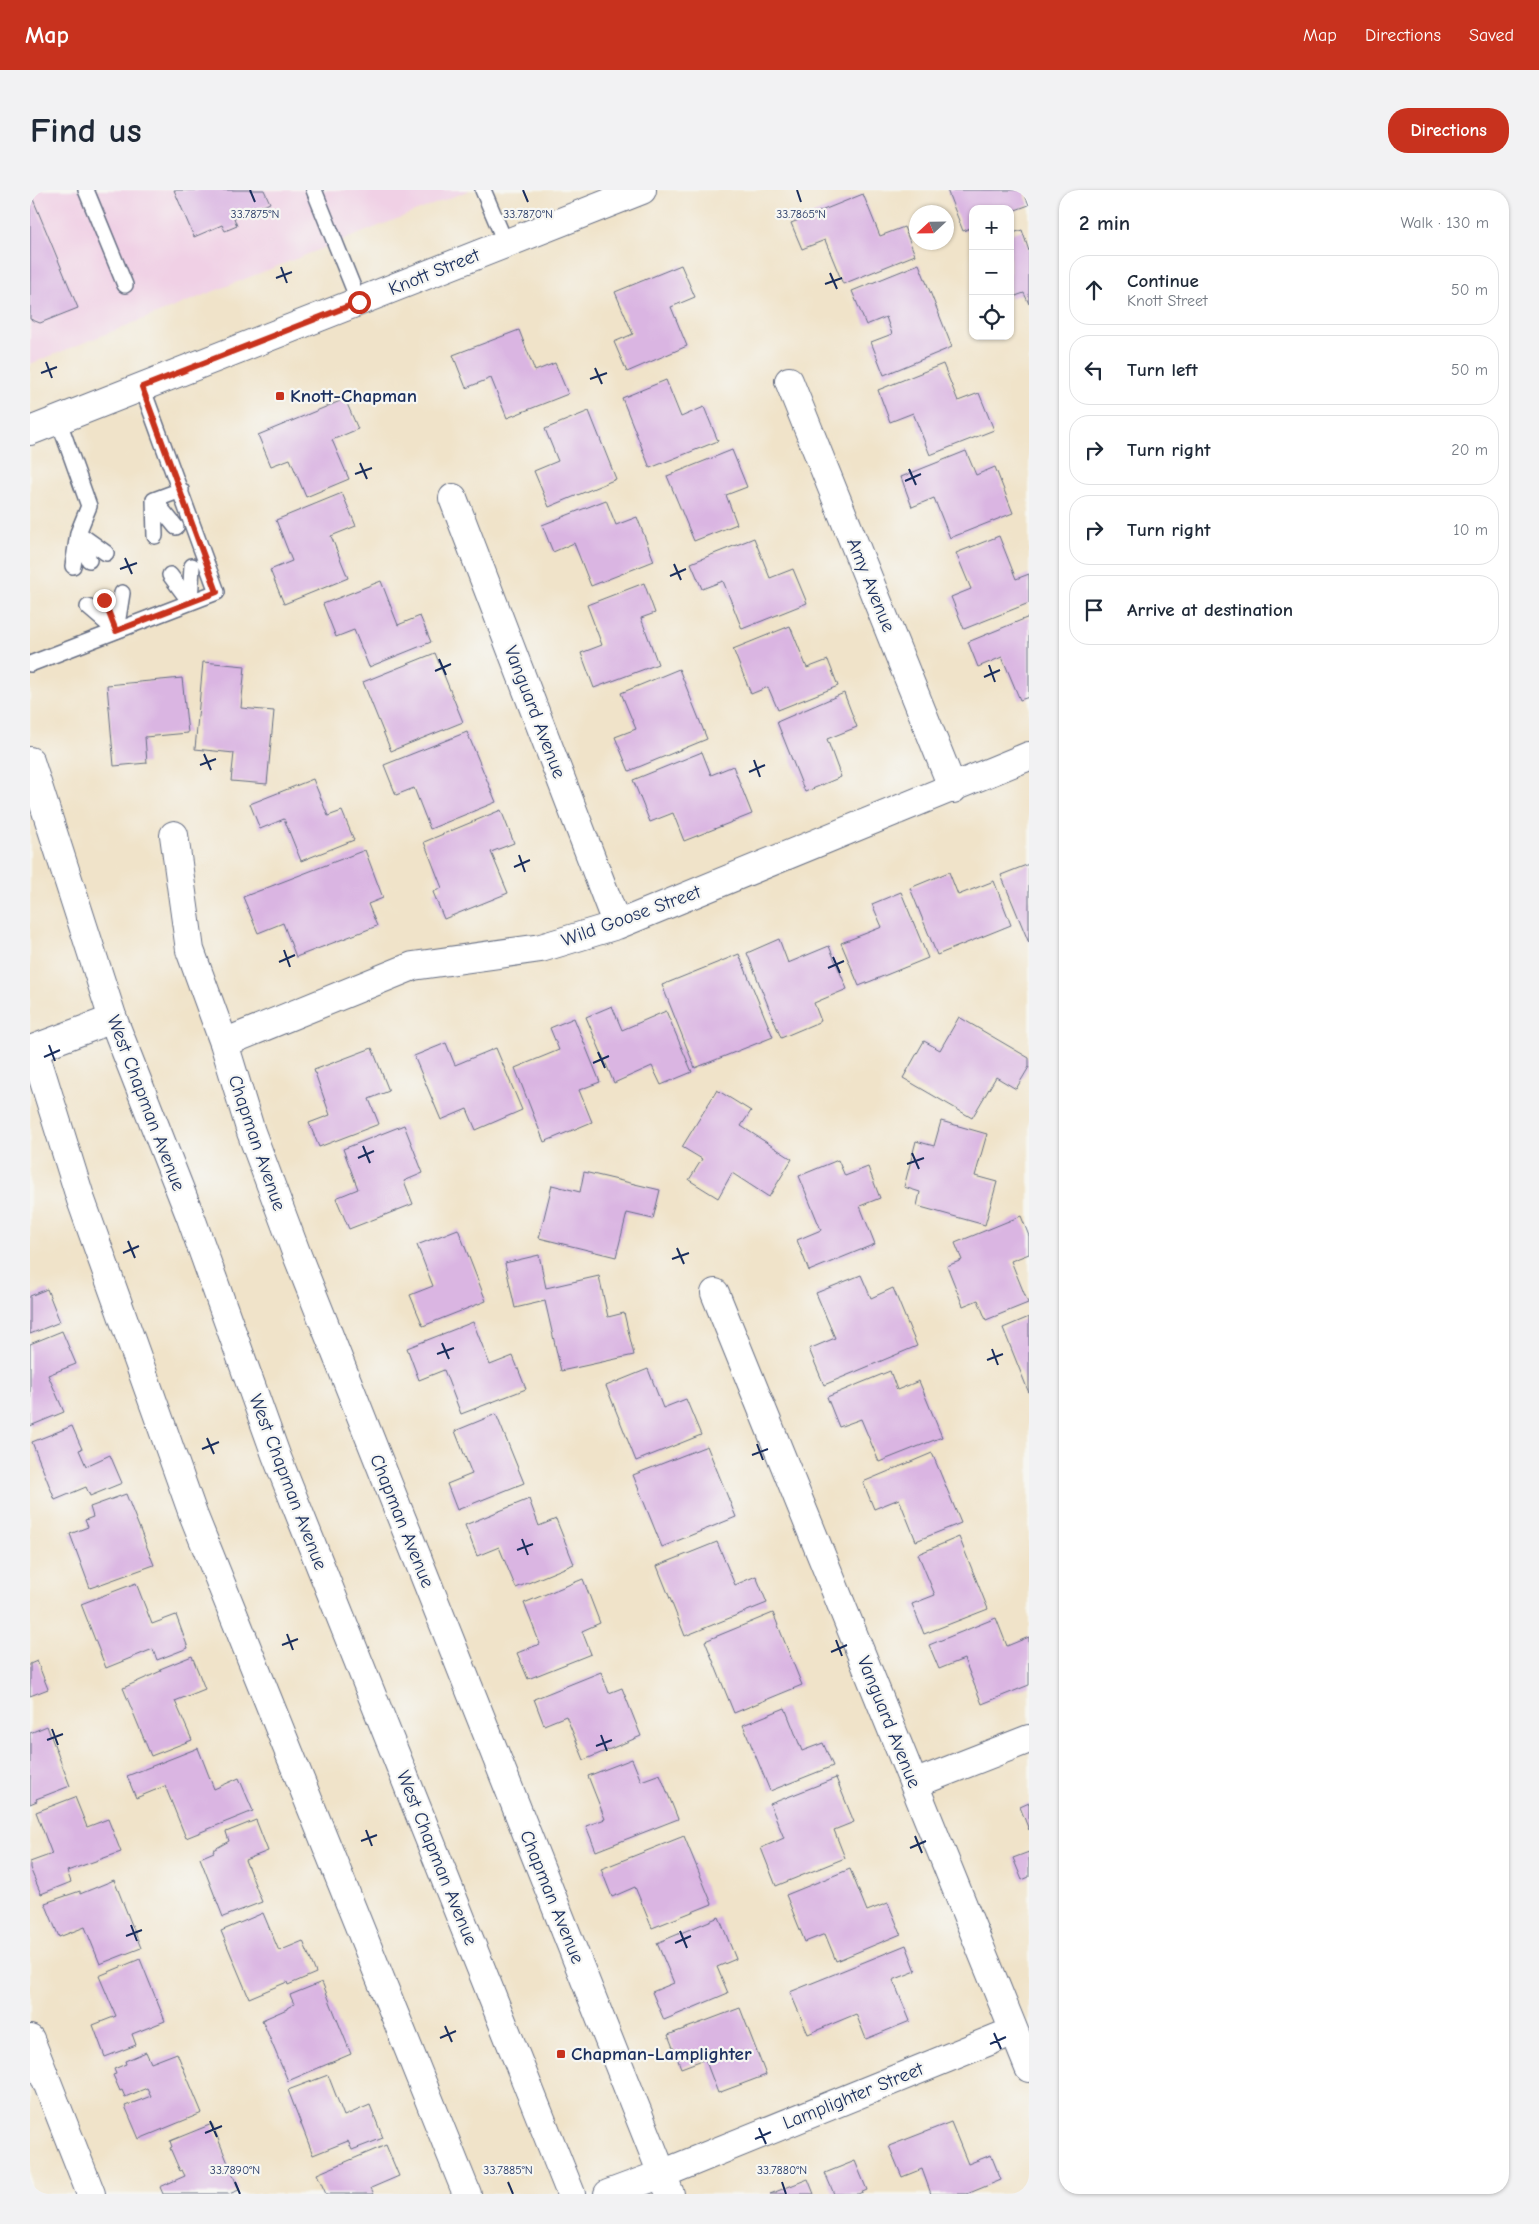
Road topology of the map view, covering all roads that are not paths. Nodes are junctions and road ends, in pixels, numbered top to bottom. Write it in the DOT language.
graph roads {
  1 [pos="86,190"];
  2 [pos="314,190"];
  3 [pos="484,190"];
  4 [pos="642,190"];
  5 [pos="506,244"];
  6 [pos="125,284"];
  7 [pos="359,302"];
  8 [pos="789,381"];
  9 [pos="142,387"];
  10 [pos="58,420"];
  11 [pos="30,431"];
  12 [pos="181,490"];
  13 [pos="453,498"];
  14 [pos="154,500"];
  15 [pos="176,526"];
  16 [pos="78,533"];
  17 [pos="155,536"];
  18 [pos="106,553"];
  19 [pos="89,560"];
  20 [pos="73,566"];
  21 [pos="192,566"];
  22 [pos="170,575"];
  23 [pos="122,593"];
  24 [pos="104,600"];
  25 [pos="190,602"];
  26 [pos="88,606"];
  27 [pos="116,631"];
  28 [pos="30,664"];
  29 [pos="1029,756"];
  30 [pos="30,761"];
  31 [pos="953,788"];
  32 [pos="174,835"];
  33 [pos="617,925"];
  34 [pos="113,1019"];
  35 [pos="224,1043"];
  36 [pos="32,1050"];
  37 [pos="715,1293"];
  38 [pos="1029,1739"];
  39 [pos="914,1784"];
  40 [pos="1014,2031"];
  41 [pos="30,2042"];
  42 [pos="1029,2068"];
  43 [pos="666,2184"];
  44 [pos="91,2194"];
  45 [pos="467,2194"];
  46 [pos="571,2194"];
  47 [pos="608,2194"];
  1 -- 6 [label="lane"];
  2 -- 7 [label="lane"];
  3 -- 5 [label="lane"];
  4 -- 5 [label="street, Knott Street"];
  5 -- 7 [label="street, Knott Street"];
  7 -- 9 [label="street, Knott Street"];
  8 -- 31 [label="street, Amy Avenue"];
  9 -- 10 [label="street, Knott Street"];
  9 -- 12 [label="lane"];
  10 -- 11 [label="street, Knott Street"];
  10 -- 16 [label="lane"];
  12 -- 14 [label="lane"];
  12 -- 25 [label="lane"];
  13 -- 33 [label="street, Vanguard Avenue"];
  14 -- 15 [label="lane"];
  14 -- 17 [label="lane"];
  16 -- 18 [label="lane"];
  16 -- 19 [label="lane"];
  16 -- 20 [label="lane"];
  21 -- 25 [label="lane"];
  22 -- 25 [label="lane"];
  23 -- 27 [label="lane"];
  24 -- 27 [label="lane"];
  25 -- 27 [label="lane"];
  26 -- 27 [label="lane"];
  27 -- 28 [label="lane"];
  29 -- 31 [label="street, Wild Goose Street"];
  30 -- 34 [label="street, West Chapman Avenue"];
  31 -- 33 [label="street, Wild Goose Street"];
  32 -- 35 [label="street, Chapman Avenue"];
  33 -- 35 [label="street, Wild Goose Street"];
  34 -- 36 [label="street"];
  34 -- 46 [label="street, West Chapman Avenue"];
  35 -- 43 [label="street, Chapman Avenue"];
  36 -- 45 [label="street"];
  37 -- 39 [label="street, Vanguard Avenue"];
  38 -- 39 [label="street"];
  39 -- 40 [label="street, Vanguard Avenue"];
  40 -- 42 [label="street, Vanguard Avenue"];
  40 -- 43 [label="street, Lamplighter Street"];
  41 -- 44 [label="street"];
  43 -- 47 [label="street, Lamplighter Street"];
}
